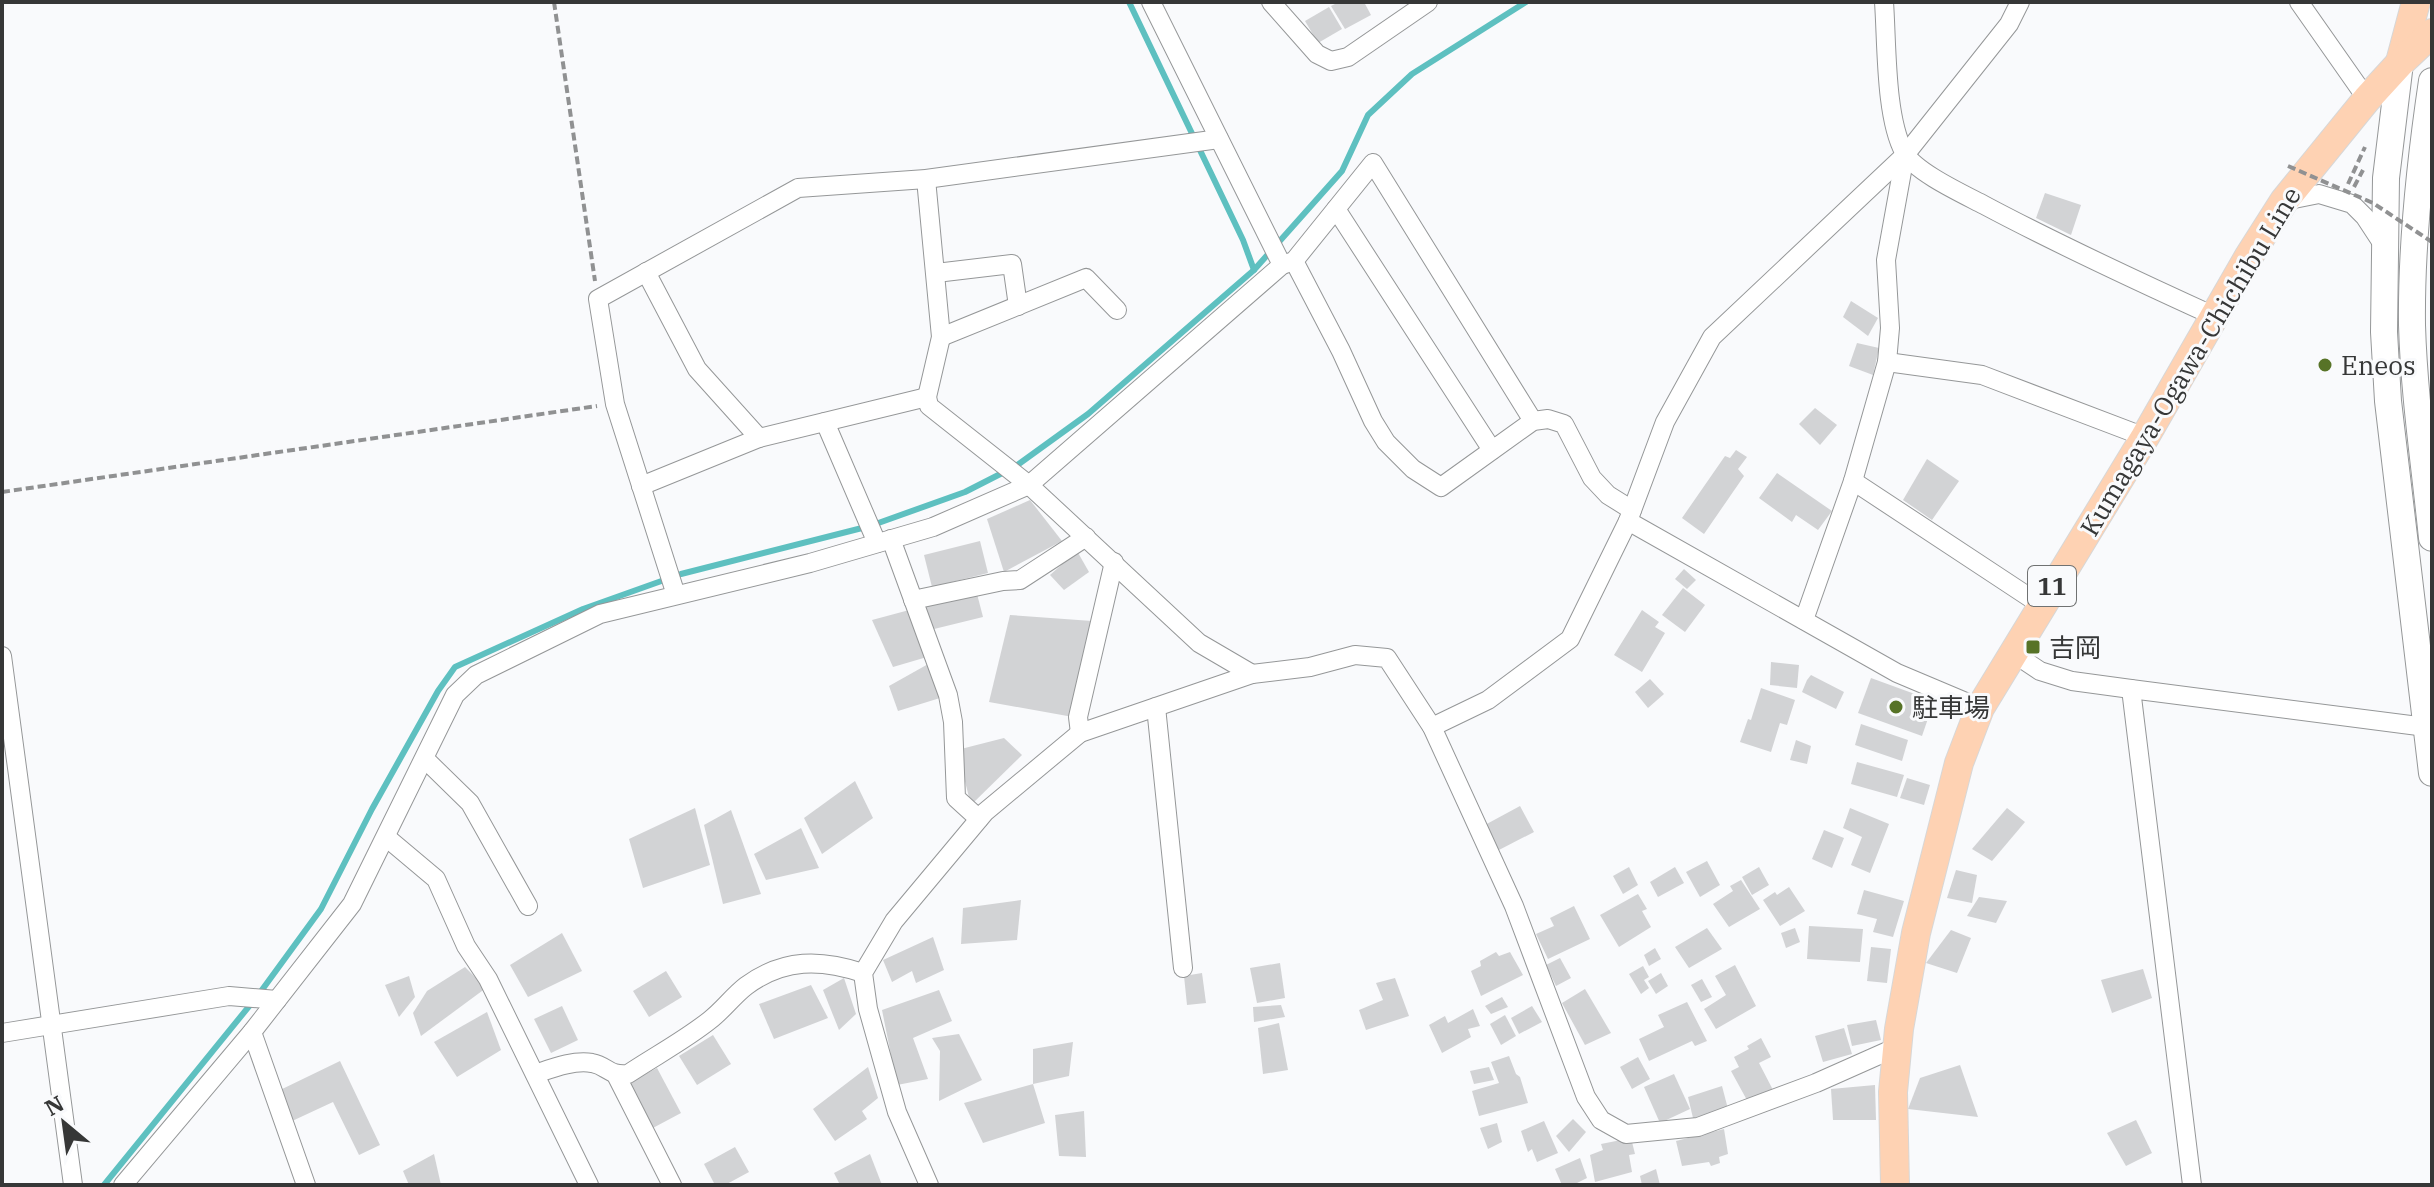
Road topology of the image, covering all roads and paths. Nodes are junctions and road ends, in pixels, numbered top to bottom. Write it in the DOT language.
graph roads {
  1 [pos="554,2"];
  2 [pos="1151,2"];
  3 [pos="1271,2"];
  4 [pos="1428,2"];
  5 [pos="1884,2"];
  6 [pos="2020,2"];
  7 [pos="2299,2"];
  8 [pos="2416,2"];
  9 [pos="2432,33"];
  10 [pos="2400,63"];
  11 [pos="2431,92"];
  12 [pos="2367,99"];
  13 [pos="1219,139"];
  14 [pos="2372,150"];
  15 [pos="1905,155"];
  16 [pos="2365,164"];
  17 [pos="2288,166"];
  18 [pos="926,179"];
  19 [pos="2348,184"];
  20 [pos="2352,193"];
  21 [pos="2284,201"];
  22 [pos="1336,209"];
  23 [pos="2432,242"];
  24 [pos="2384,246"];
  25 [pos="1285,262"];
  26 [pos="646,272"];
  27 [pos="936,273"];
  28 [pos="598,299"];
  29 [pos="1018,306"];
  30 [pos="1117,310"];
  31 [pos="2214,316"];
  32 [pos="941,337"];
  33 [pos="1887,362"];
  34 [pos="927,397"];
  35 [pos="615,404"];
  36 [pos="1533,421"];
  37 [pos="825,422"];
  38 [pos="2145,437"];
  39 [pos="759,438"];
  40 [pos="1492,450"];
  41 [pos="1853,481"];
  42 [pos="1029,485"];
  43 [pos="641,486"];
  44 [pos="2,492"];
  45 [pos="1630,516"];
  46 [pos="1086,537"];
  47 [pos="2432,538"];
  48 [pos="884,541"];
  49 [pos="1114,562"];
  50 [pos="676,595"];
  51 [pos="913,600"];
  52 [pos="2041,605"];
  53 [pos="1804,620"];
  54 [pos="2013,653"];
  55 [pos="2,656"];
  56 [pos="1252,674"];
  57 [pos="2131,689"];
  58 [pos="1156,707"];
  59 [pos="1980,708"];
  60 [pos="1432,727"];
  61 [pos="2426,727"];
  62 [pos="1080,733"];
  63 [pos="425,759"];
  64 [pos="2432,773"];
  65 [pos="979,819"];
  66 [pos="386,837"];
  67 [pos="528,906"];
  68 [pos="1183,968"];
  69 [pos="863,973"];
  70 [pos="277,1000"];
  71 [pos="50,1026"];
  72 [pos="252,1032"];
  73 [pos="2,1033"];
  74 [pos="1897,1047"];
  75 [pos="535,1074"];
  76 [pos="616,1075"];
  77 [pos="73,1185"];
  78 [pos="123,1185"];
  79 [pos="306,1185"];
  80 [pos="589,1185"];
  81 [pos="672,1185"];
  82 [pos="929,1185"];
  83 [pos="1895,1185"];
  84 [pos="2192,1185"];
  1 -- 28 [label="path"];
  2 -- 13 [label="street"];
  3 -- 4 [label="street"];
  5 -- 15 [label="street"];
  6 -- 15 [label="street"];
  7 -- 12 [label="street"];
  8 -- 10 [label="main road, Kumagaya-Ogawa-Chichibu Line / 11"];
  9 -- 10 [label="main road, Kumagaya-Ogawa-Chichibu Line / 11"];
  10 -- 12 [label="main road, Kumagaya-Ogawa-Chichibu Line / 11"];
  10 -- 24 [label="main road"];
  11 -- 47 [label="main road"];
  12 -- 21 [label="main road, Kumagaya-Ogawa-Chichibu Line / 11"];
  13 -- 18 [label="street"];
  13 -- 25 [label="street"];
  14 -- 19 [label="path"];
  15 -- 31 [label="street"];
  15 -- 33 [label="street"];
  15 -- 45 [label="street"];
  16 -- 20 [label="path"];
  17 -- 20 [label="path, bridge"];
  18 -- 26 [label="street"];
  18 -- 27 [label="street"];
  20 -- 23 [label="path, bridge"];
  21 -- 24 [label="street"];
  21 -- 31 [label="main road, Kumagaya-Ogawa-Chichibu Line / 11"];
  22 -- 25 [label="street"];
  22 -- 36 [label="street"];
  22 -- 40 [label="street"];
  24 -- 61 [label="main road"];
  25 -- 40 [label="street"];
  25 -- 42 [label="street"];
  26 -- 28 [label="street"];
  26 -- 39 [label="street"];
  27 -- 29 [label="street"];
  27 -- 32 [label="street"];
  28 -- 35 [label="street"];
  29 -- 30 [label="street"];
  29 -- 32 [label="street"];
  31 -- 38 [label="main road, Kumagaya-Ogawa-Chichibu Line / 11"];
  32 -- 34 [label="street"];
  33 -- 38 [label="street"];
  33 -- 41 [label="street"];
  34 -- 37 [label="street"];
  34 -- 42 [label="street"];
  35 -- 43 [label="street"];
  35 -- 44 [label="path"];
  36 -- 40 [label="street"];
  36 -- 45 [label="street"];
  37 -- 39 [label="street"];
  37 -- 48 [label="street"];
  38 -- 52 [label="main road, Kumagaya-Ogawa-Chichibu Line / 11"];
  39 -- 43 [label="street"];
  41 -- 52 [label="street"];
  41 -- 53 [label="street"];
  42 -- 46 [label="street"];
  42 -- 48 [label="street"];
  43 -- 50 [label="street"];
  45 -- 53 [label="street"];
  45 -- 60 [label="street"];
  46 -- 49 [label="street"];
  46 -- 51 [label="street"];
  48 -- 50 [label="street"];
  48 -- 51 [label="street"];
  49 -- 56 [label="street"];
  49 -- 62 [label="street"];
  50 -- 63 [label="street"];
  51 -- 65 [label="street"];
  52 -- 54 [label="main road, Kumagaya-Ogawa-Chichibu Line / 11"];
  53 -- 59 [label="street"];
  54 -- 57 [label="street"];
  54 -- 59 [label="main road, Kumagaya-Ogawa-Chichibu Line / 11"];
  55 -- 71 [label="street"];
  56 -- 58 [label="street"];
  56 -- 60 [label="street"];
  57 -- 61 [label="street"];
  57 -- 84 [label="street"];
  58 -- 62 [label="street"];
  58 -- 68 [label="street"];
  59 -- 74 [label="main road, Kumagaya-Ogawa-Chichibu Line / 11"];
  60 -- 74 [label="street"];
  61 -- 64 [label="main road"];
  62 -- 65 [label="street"];
  63 -- 66 [label="street"];
  63 -- 67 [label="street"];
  65 -- 69 [label="street"];
  66 -- 70 [label="street"];
  66 -- 75 [label="street"];
  69 -- 76 [label="street"];
  69 -- 82 [label="street"];
  70 -- 71 [label="street"];
  70 -- 72 [label="street"];
  71 -- 73 [label="street"];
  71 -- 77 [label="street"];
  72 -- 78 [label="street"];
  72 -- 79 [label="street"];
  74 -- 83 [label="main road, Kumagaya-Ogawa-Chichibu Line / 11"];
  75 -- 76 [label="street"];
  75 -- 80 [label="street"];
  76 -- 81 [label="street"];
}
